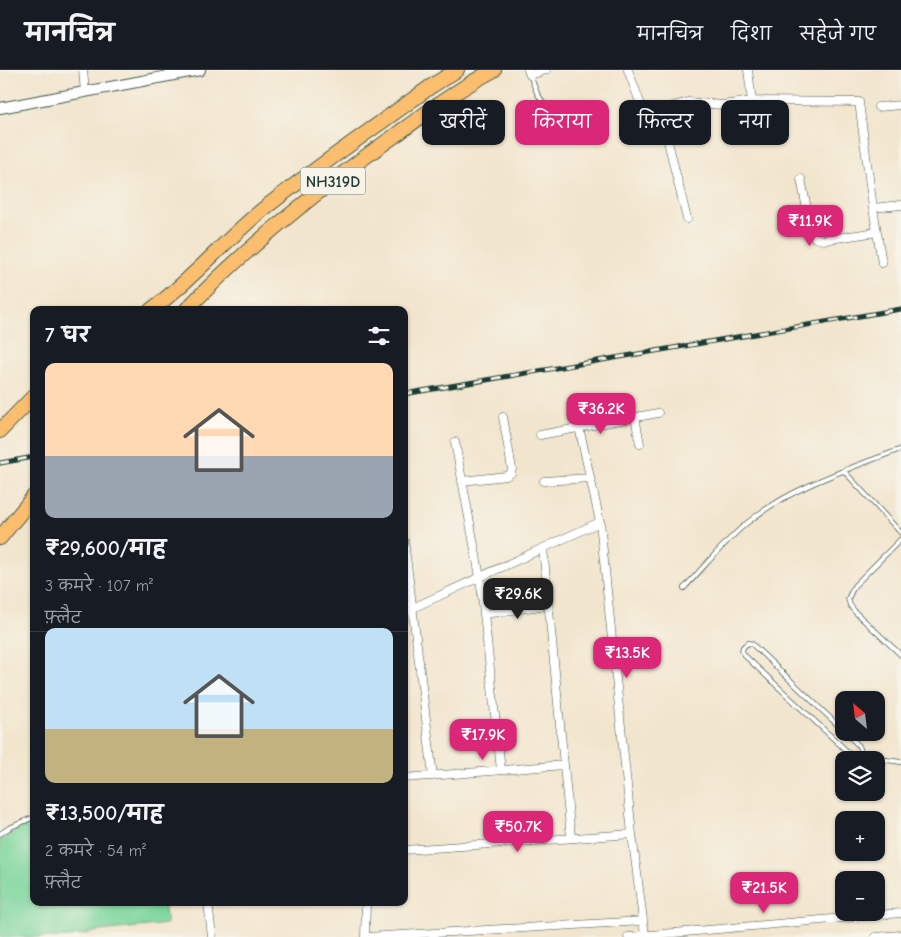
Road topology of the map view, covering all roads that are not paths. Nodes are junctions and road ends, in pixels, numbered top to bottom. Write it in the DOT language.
graph roads {
  1 [pos="83,70"];
  2 [pos="200,70"];
  3 [pos="457,70"];
  4 [pos="494,70"];
  5 [pos="546,70"];
  6 [pos="628,70"];
  7 [pos="748,70"];
  8 [pos="529,72"];
  9 [pos="85,92"];
  10 [pos="541,100"];
  11 [pos="639,100"];
  12 [pos="752,100"];
  13 [pos="789,101"];
  14 [pos="901,105"];
  15 [pos="878,107"];
  16 [pos="0,108"];
  17 [pos="669,145"];
  18 [pos="801,179"];
  19 [pos="901,205"];
  20 [pos="874,208"];
  21 [pos="687,219"];
  22 [pos="877,232"];
  23 [pos="882,262"];
  24 [pos="157,306"];
  25 [pos="190,306"];
  26 [pos="30,400"];
  27 [pos="658,413"];
  28 [pos="504,417"];
  29 [pos="635,417"];
  30 [pos="579,427"];
  31 [pos="2,428"];
  32 [pos="540,435"];
  33 [pos="455,442"];
  34 [pos="640,444"];
  35 [pos="901,449"];
  36 [pos="844,471"];
  37 [pos="590,478"];
  38 [pos="462,481"];
  39 [pos="544,481"];
  40 [pos="30,501"];
  41 [pos="600,522"];
  42 [pos="901,533"];
  43 [pos="0,538"];
  44 [pos="901,539"];
  45 [pos="543,548"];
  46 [pos="408,570"];
  47 [pos="480,577"];
  48 [pos="684,588"];
  49 [pos="548,605"];
  50 [pos="413,607"];
  51 [pos="408,610"];
  52 [pos="484,614"];
  53 [pos="901,655"];
  54 [pos="835,723"];
  55 [pos="835,740"];
  56 [pos="836,741"];
  57 [pos="854,741"];
  58 [pos="847,751"];
  59 [pos="861,751"];
  60 [pos="885,760"];
  61 [pos="901,762"];
  62 [pos="564,765"];
  63 [pos="501,770"];
  64 [pos="433,776"];
  65 [pos="408,778"];
  66 [pos="30,819"];
  67 [pos="0,834"];
  68 [pos="632,834"];
  69 [pos="571,838"];
  70 [pos="408,850"];
  71 [pos="208,906"];
  72 [pos="366,906"];
  73 [pos="901,912"];
  74 [pos="643,921"];
  75 [pos="901,935"];
  76 [pos="645,936"];
  77 [pos="212,937"];
  78 [pos="365,937"];
  79 [pos="628,937"];
  80 [pos="876,937"];
  1 -- 9 [label="street"];
  2 -- 9 [label="street"];
  3 -- 24 [label="highway, NH319D"];
  4 -- 25 [label="highway, NH319D"];
  5 -- 8 [label="street"];
  6 -- 11 [label="street"];
  7 -- 12 [label="street"];
  8 -- 10 [label="lane"];
  9 -- 16 [label="street"];
  13 -- 20 [label="street"];
  14 -- 15 [label="street"];
  17 -- 21 [label="street"];
  18 -- 22 [label="street"];
  19 -- 20 [label="street"];
  20 -- 22 [label="street"];
  22 -- 23 [label="street"];
  26 -- 31 [label="highway"];
  27 -- 29 [label="street"];
  28 -- 38 [label="street"];
  29 -- 30 [label="street"];
  29 -- 34 [label="street"];
  30 -- 32 [label="street"];
  30 -- 37 [label="street"];
  33 -- 38 [label="street"];
  35 -- 36 [label="lane"];
  36 -- 42 [label="lane"];
  36 -- 48 [label="lane"];
  37 -- 39 [label="street"];
  37 -- 41 [label="street"];
  38 -- 47 [label="street"];
  40 -- 43 [label="highway"];
  41 -- 45 [label="street"];
  41 -- 68 [label="street"];
  44 -- 53 [label="lane"];
  45 -- 47 [label="street"];
  45 -- 49 [label="street"];
  46 -- 50 [label="street"];
  47 -- 50 [label="street"];
  47 -- 52 [label="street"];
  49 -- 52 [label="street"];
  49 -- 62 [label="street"];
  50 -- 51 [label="street"];
  50 -- 64 [label="street"];
  52 -- 63 [label="street"];
  54 -- 55 [label="lane"];
  56 -- 58 [label="lane"];
  57 -- 59 [label="lane"];
  60 -- 61 [label="lane"];
  62 -- 63 [label="street"];
  62 -- 69 [label="street"];
  63 -- 64 [label="street"];
  64 -- 65 [label="street"];
  66 -- 67 [label="lane"];
  68 -- 69 [label="street"];
  68 -- 74 [label="street"];
  69 -- 70 [label="street"];
  71 -- 77 [label="street"];
  72 -- 78 [label="street"];
  73 -- 76 [label="street"];
  74 -- 76 [label="street"];
  74 -- 78 [label="street"];
  75 -- 80 [label="street"];
  76 -- 79 [label="street"];
}
